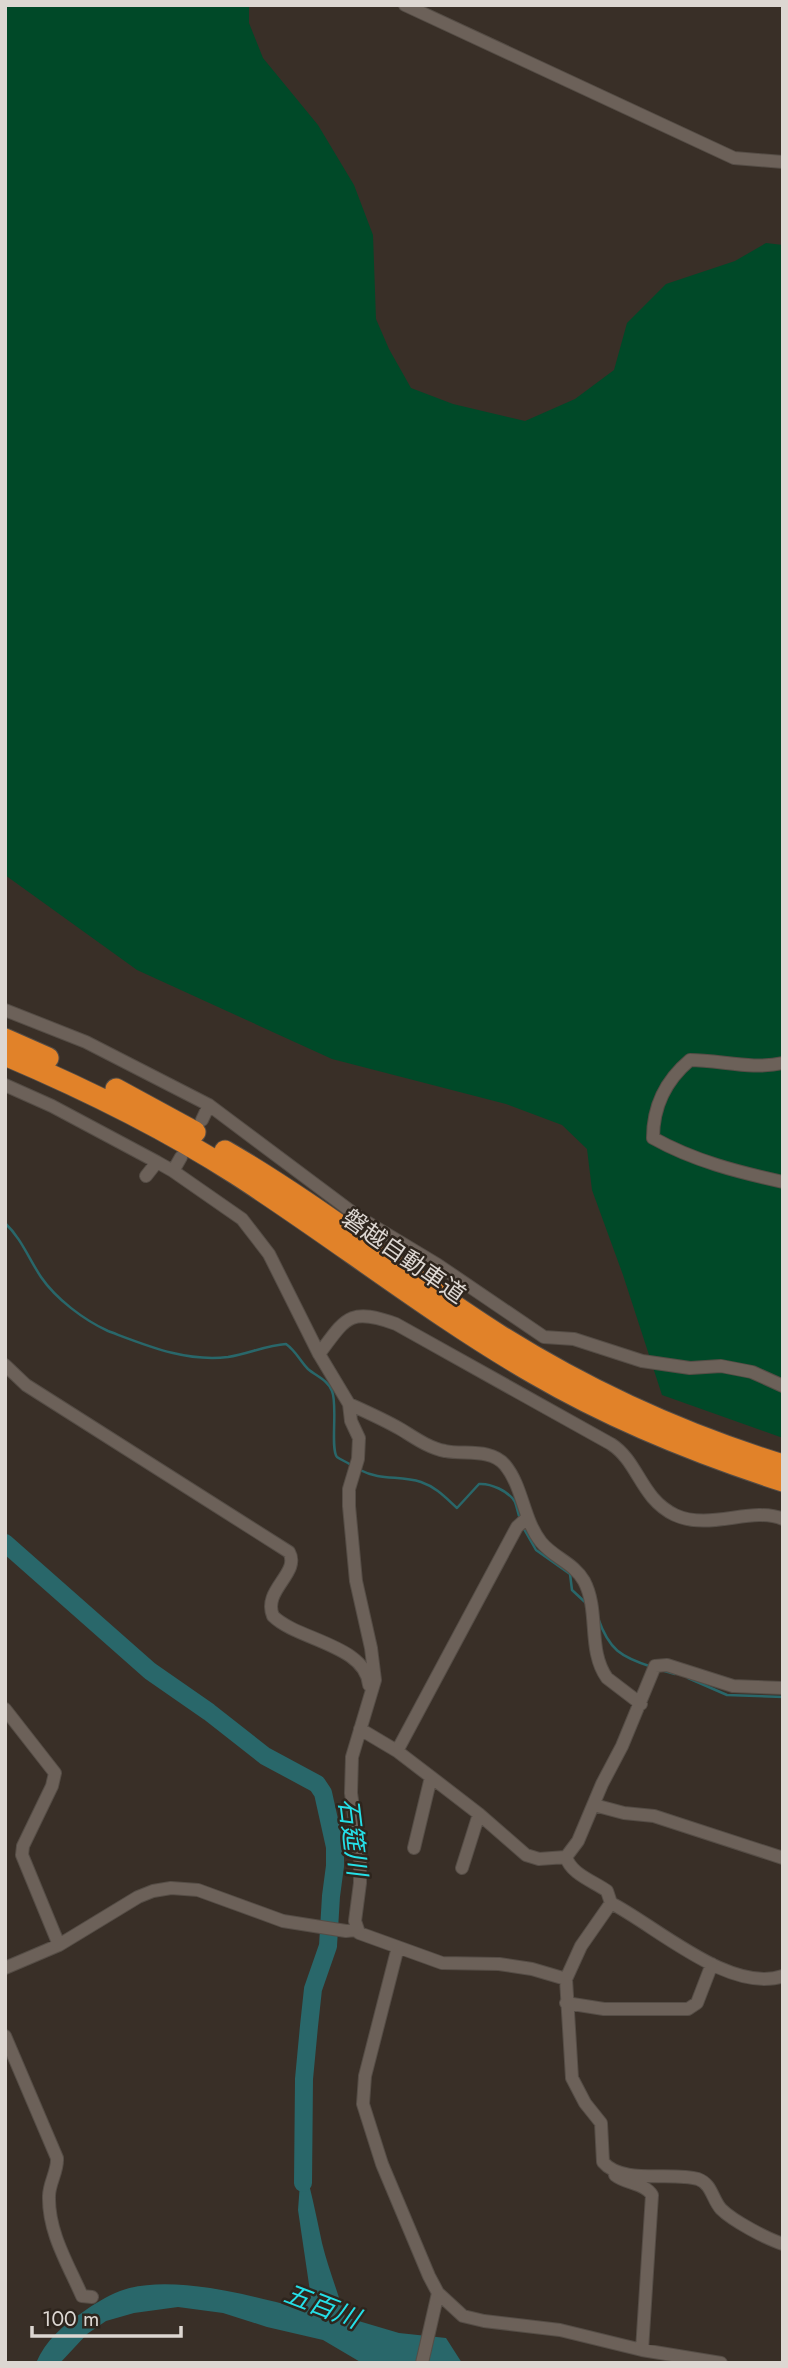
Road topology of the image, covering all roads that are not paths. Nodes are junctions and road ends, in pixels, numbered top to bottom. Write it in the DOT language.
graph roads {
  1 [pos="405,5"];
  2 [pos="783,162"];
  3 [pos="5,1010"];
  4 [pos="5,1039"];
  5 [pos="5,1055"];
  6 [pos="783,1063"];
  7 [pos="5,1086"];
  8 [pos="209,1105"];
  9 [pos="202,1120"];
  10 [pos="181,1157"];
  11 [pos="157,1162"];
  12 [pos="173,1171"];
  13 [pos="146,1175"];
  14 [pos="783,1182"];
  15 [pos="319,1354"];
  16 [pos="5,1365"];
  17 [pos="783,1385"];
  18 [pos="349,1404"];
  19 [pos="783,1465"];
  20 [pos="783,1481"];
  21 [pos="527,1518"];
  22 [pos="783,1519"];
  23 [pos="783,1688"];
  24 [pos="372,1695"];
  25 [pos="641,1704"];
  26 [pos="5,1709"];
  27 [pos="360,1729"];
  28 [pos="397,1751"];
  29 [pos="432,1777"];
  30 [pos="594,1805"];
  31 [pos="479,1814"];
  32 [pos="414,1848"];
  33 [pos="566,1857"];
  34 [pos="783,1858"];
  35 [pos="462,1868"];
  36 [pos="611,1903"];
  37 [pos="351,1930"];
  38 [pos="59,1945"];
  39 [pos="398,1947"];
  40 [pos="712,1964"];
  41 [pos="5,1968"];
  42 [pos="783,1976"];
  43 [pos="566,1979"];
  44 [pos="566,2003"];
  45 [pos="5,2036"];
  46 [pos="612,2168"];
  47 [pos="783,2244"];
  48 [pos="438,2293"];
  49 [pos="92,2297"];
  50 [pos="642,2350"];
  51 [pos="422,2363"];
  52 [pos="721,2363"];
  1 -- 2 [label="street"];
  3 -- 8 [label="street"];
  4 -- 19 [label="highway, 磐越自動車道"];
  5 -- 20 [label="highway, 磐越自動車道"];
  6 -- 14 [label="street"];
  7 -- 11 [label="street"];
  8 -- 9 [label="street"];
  8 -- 17 [label="street"];
  10 -- 12 [label="street"];
  11 -- 12 [label="street"];
  11 -- 13 [label="street"];
  12 -- 15 [label="street"];
  15 -- 18 [label="street"];
  15 -- 22 [label="street"];
  16 -- 24 [label="street"];
  18 -- 21 [label="street"];
  18 -- 24 [label="street"];
  21 -- 25 [label="street"];
  21 -- 28 [label="street"];
  23 -- 25 [label="street"];
  24 -- 27 [label="street"];
  25 -- 30 [label="street"];
  26 -- 38 [label="street"];
  27 -- 28 [label="street"];
  27 -- 37 [label="street"];
  28 -- 29 [label="street"];
  29 -- 31 [label="street"];
  29 -- 32 [label="street"];
  30 -- 33 [label="street"];
  30 -- 34 [label="street"];
  31 -- 33 [label="street"];
  31 -- 35 [label="street"];
  33 -- 36 [label="street"];
  36 -- 40 [label="street"];
  36 -- 43 [label="street"];
  37 -- 38 [label="street"];
  37 -- 39 [label="street"];
  38 -- 41 [label="street"];
  39 -- 43 [label="street"];
  39 -- 48 [label="street"];
  40 -- 42 [label="street"];
  40 -- 44 [label="street"];
  43 -- 44 [label="street"];
  44 -- 46 [label="street"];
  45 -- 49 [label="street"];
  46 -- 47 [label="street"];
  46 -- 50 [label="street"];
  48 -- 50 [label="street"];
  48 -- 51 [label="street"];
  50 -- 52 [label="street"];
}
